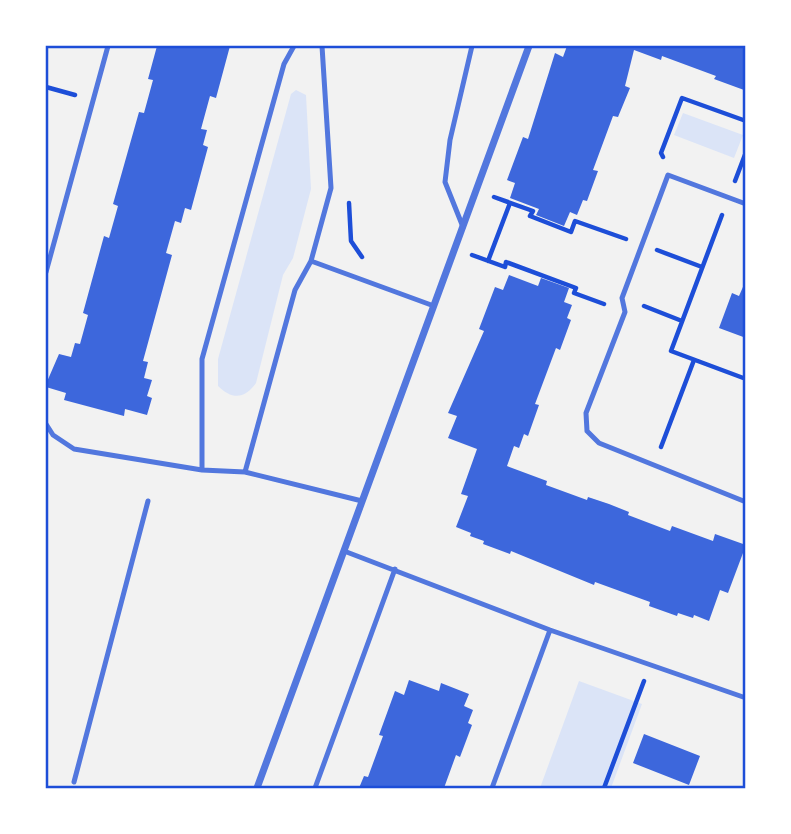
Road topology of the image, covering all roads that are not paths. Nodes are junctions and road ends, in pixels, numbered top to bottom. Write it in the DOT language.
graph roads {
  1 [pos="108,46"];
  2 [pos="295,46"];
  3 [pos="323,46"];
  4 [pos="472,46"];
  5 [pos="529,46"];
  6 [pos="746,204"];
  7 [pos="463,227"];
  8 [pos="311,261"];
  9 [pos="46,272"];
  10 [pos="434,306"];
  11 [pos="46,424"];
  12 [pos="202,470"];
  13 [pos="244,472"];
  14 [pos="148,501"];
  15 [pos="362,501"];
  16 [pos="746,502"];
  17 [pos="344,551"];
  18 [pos="395,569"];
  19 [pos="550,630"];
  20 [pos="746,698"];
  21 [pos="74,782"];
  22 [pos="257,789"];
  23 [pos="315,789"];
  24 [pos="492,789"];
  1 -- 9 [label="lane"];
  2 -- 12 [label="lane"];
  3 -- 8 [label="lane"];
  4 -- 7 [label="lane"];
  5 -- 7 [label="street"];
  6 -- 16 [label="lane"];
  7 -- 10 [label="street"];
  8 -- 10 [label="lane"];
  8 -- 13 [label="lane"];
  10 -- 15 [label="street"];
  11 -- 12 [label="lane"];
  12 -- 13 [label="lane"];
  13 -- 15 [label="lane"];
  14 -- 21 [label="lane"];
  15 -- 17 [label="street"];
  17 -- 18 [label="lane"];
  17 -- 22 [label="street"];
  18 -- 19 [label="lane"];
  18 -- 23 [label="lane"];
  19 -- 20 [label="lane"];
  19 -- 24 [label="lane"];
}
